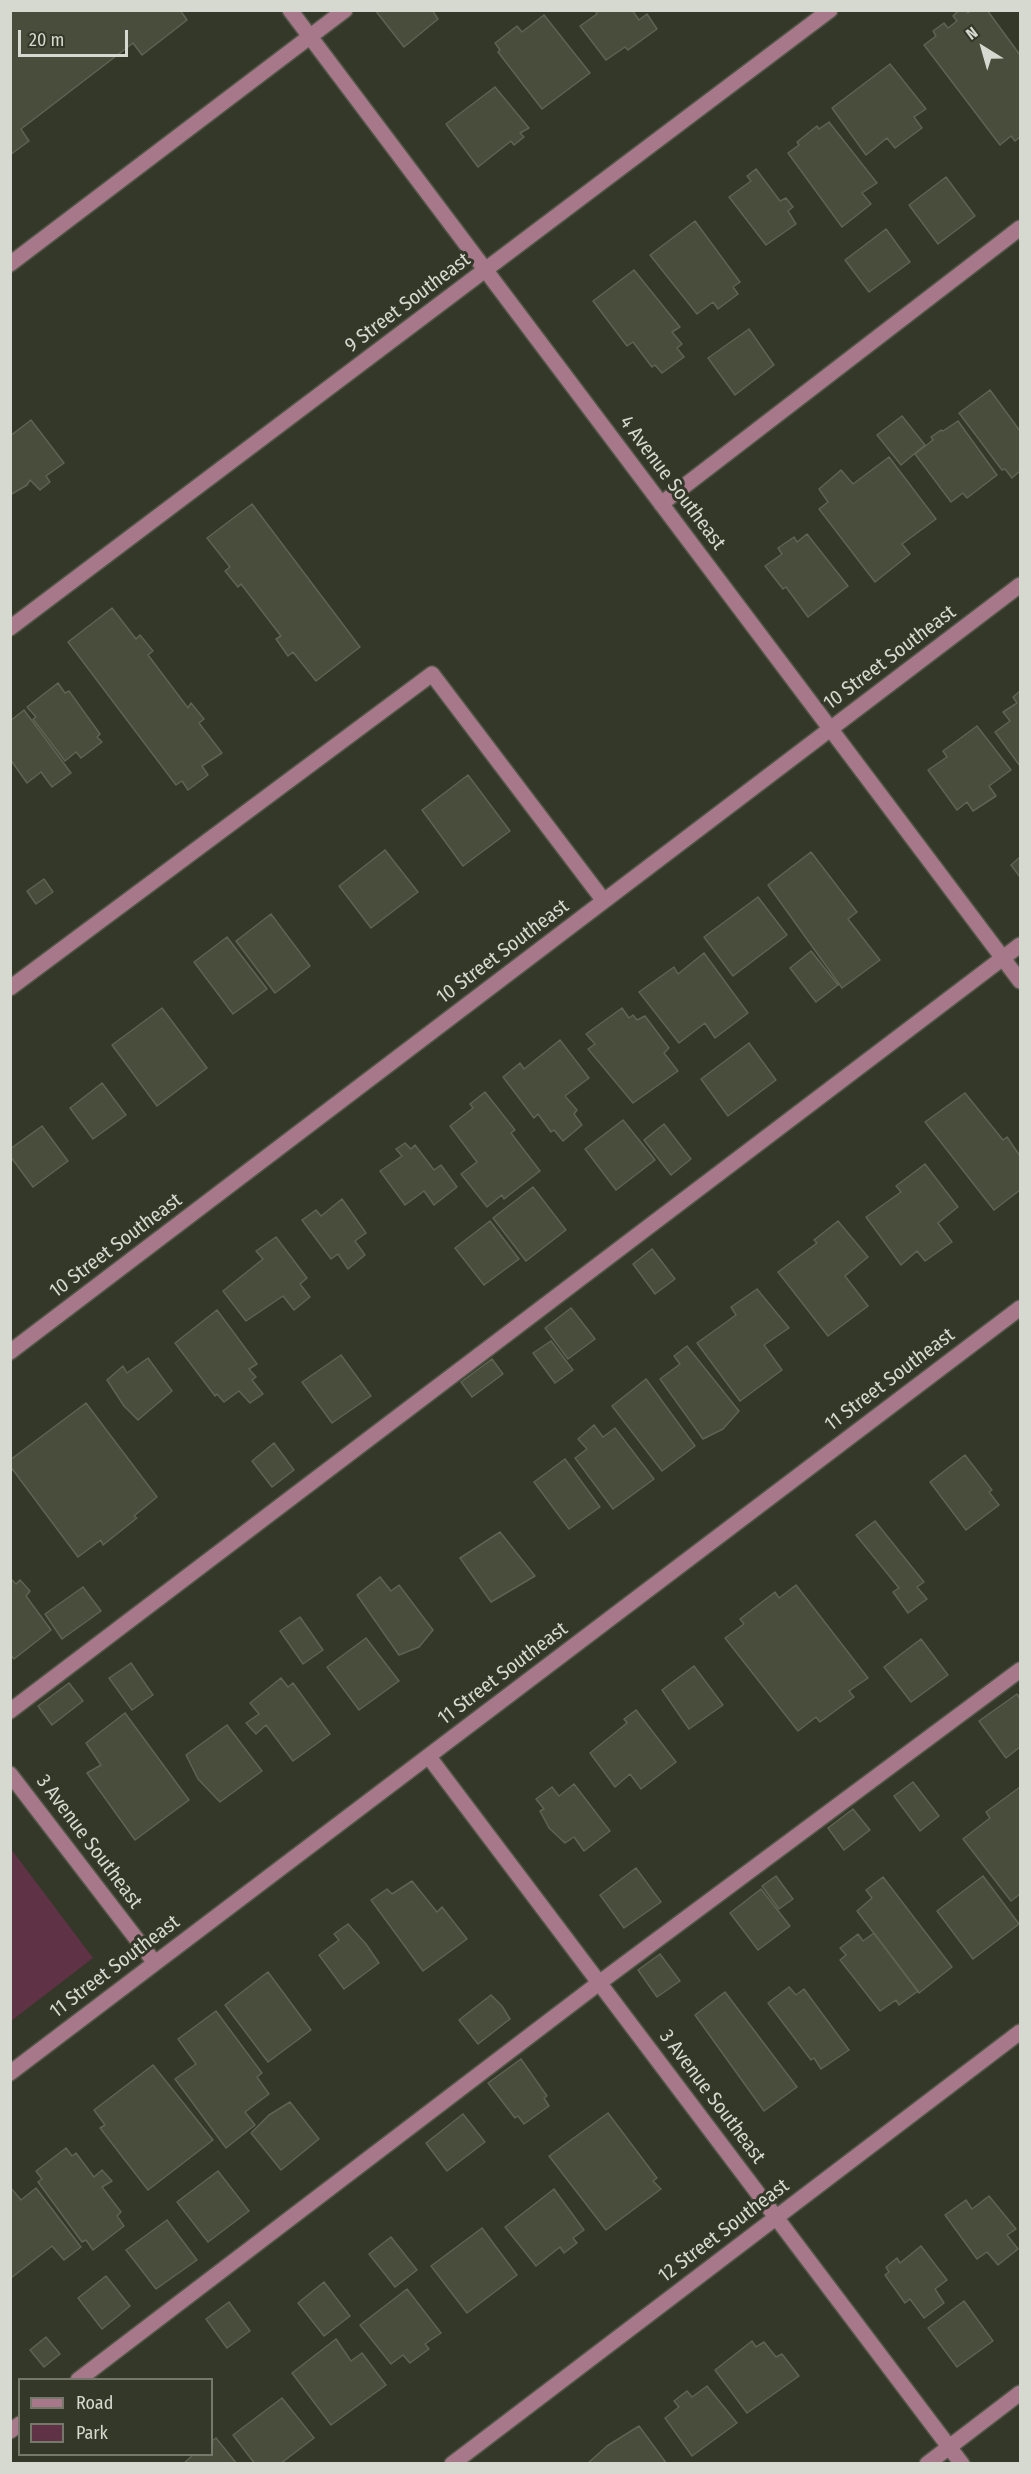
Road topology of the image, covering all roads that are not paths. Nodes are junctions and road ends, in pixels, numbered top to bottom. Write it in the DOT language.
graph roads {
  1 [pos="290,10"];
  2 [pos="345,10"];
  3 [pos="830,10"];
  4 [pos="310,37"];
  5 [pos="1020,228"];
  6 [pos="10,264"];
  7 [pos="485,270"];
  8 [pos="661,504"];
  9 [pos="1020,585"];
  10 [pos="10,628"];
  11 [pos="831,729"];
  12 [pos="604,901"];
  13 [pos="1020,945"];
  14 [pos="1003,958"];
  15 [pos="1020,981"];
  16 [pos="10,988"];
  17 [pos="1020,1308"];
  18 [pos="10,1352"];
  19 [pos="1020,1670"];
  20 [pos="10,1711"];
  21 [pos="429,1757"];
  22 [pos="10,1774"];
  23 [pos="155,1963"];
  24 [pos="599,1983"];
  25 [pos="1020,2032"];
  26 [pos="10,2073"];
  27 [pos="776,2218"];
  28 [pos="79,2378"];
  29 [pos="1020,2393"];
  30 [pos="949,2447"];
  31 [pos="452,2463"];
  32 [pos="927,2463"];
  33 [pos="962,2463"];
  1 -- 4 [label="street, 4 Avenue Southeast"];
  2 -- 4 [label="street"];
  3 -- 7 [label="street, 9 Street Southeast"];
  4 -- 6 [label="street"];
  4 -- 7 [label="street, 4 Avenue Southeast"];
  5 -- 8 [label="street"];
  7 -- 8 [label="street, 4 Avenue Southeast"];
  7 -- 10 [label="street, 9 Street Southeast"];
  8 -- 11 [label="street, 4 Avenue Southeast"];
  9 -- 11 [label="street, 10 Street Southeast"];
  11 -- 12 [label="street, 10 Street Southeast"];
  11 -- 14 [label="street, 4 Avenue Southeast"];
  12 -- 16 [label="street"];
  12 -- 18 [label="street, 10 Street Southeast"];
  13 -- 14 [label="street"];
  14 -- 15 [label="street, 4 Avenue Southeast"];
  14 -- 20 [label="street"];
  17 -- 21 [label="street, 11 Street Southeast"];
  19 -- 24 [label="street"];
  21 -- 23 [label="street, 11 Street Southeast"];
  21 -- 24 [label="street, 3 Avenue Southeast"];
  22 -- 23 [label="street, 3 Avenue Southeast"];
  23 -- 26 [label="street, 11 Street Southeast"];
  24 -- 27 [label="street, 3 Avenue Southeast"];
  24 -- 28 [label="street"];
  25 -- 27 [label="street, 12 Street Southeast"];
  27 -- 30 [label="street, 3 Avenue Southeast"];
  27 -- 31 [label="street, 12 Street Southeast"];
  29 -- 30 [label="street"];
  30 -- 32 [label="street"];
  30 -- 33 [label="street, 3 Avenue Southeast"];
}
